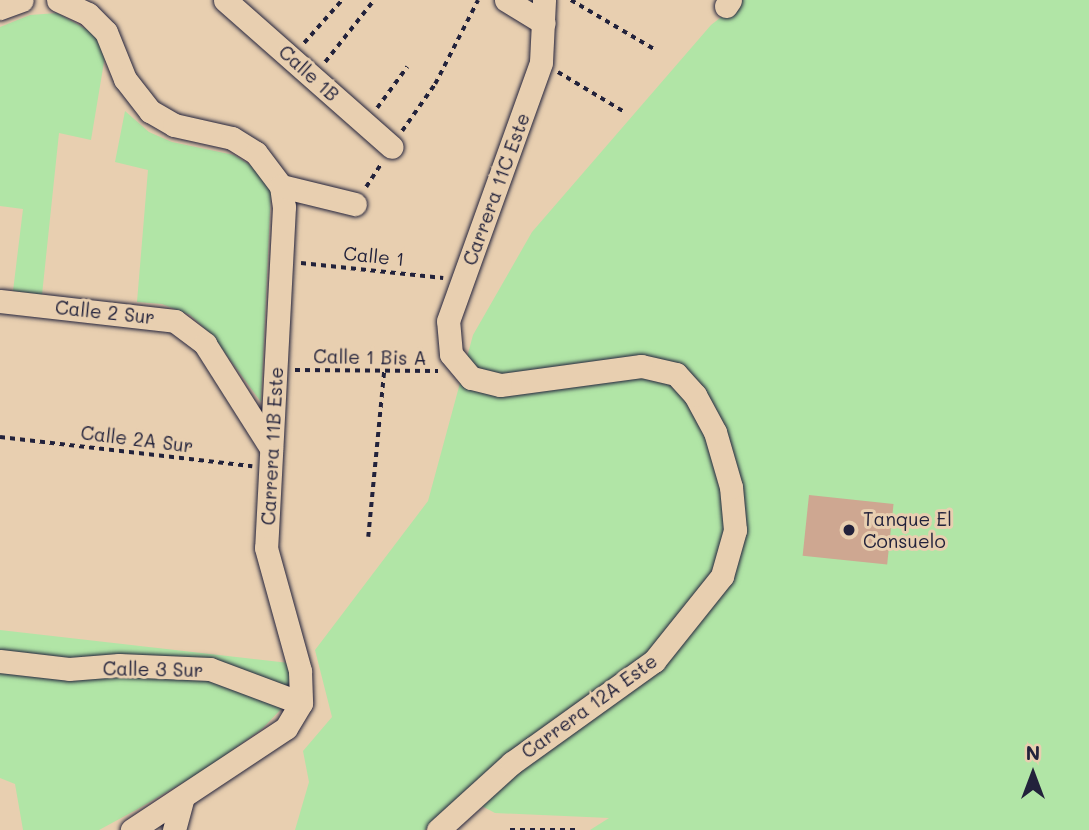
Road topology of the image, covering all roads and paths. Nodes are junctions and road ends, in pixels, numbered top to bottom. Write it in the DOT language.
graph roads {
  1 [pos="22,0"];
  2 [pos="58,0"];
  3 [pos="226,0"];
  4 [pos="342,0"];
  5 [pos="374,0"];
  6 [pos="478,0"];
  7 [pos="506,0"];
  8 [pos="544,0"];
  9 [pos="571,0"];
  10 [pos="0,8"];
  11 [pos="544,23"];
  12 [pos="654,49"];
  13 [pos="290,58"];
  14 [pos="541,62"];
  15 [pos="407,67"];
  16 [pos="311,76"];
  17 [pos="624,111"];
  18 [pos="365,124"];
  19 [pos="391,147"];
  20 [pos="281,186"];
  21 [pos="355,204"];
  22 [pos="283,261"];
  23 [pos="462,280"];
  24 [pos="0,301"];
  25 [pos="276,369"];
  26 [pos="384,371"];
  27 [pos="464,372"];
  28 [pos="0,438"];
  29 [pos="271,458"];
  30 [pos="368,537"];
  31 [pos="0,661"];
  32 [pos="301,703"];
  33 [pos="183,797"];
  34 [pos="131,830"];
  35 [pos="174,830"];
  36 [pos="438,830"];
  37 [pos="510,830"];
  38 [pos="576,830"];
  1 -- 10 [label="street"];
  2 -- 20 [label="street"];
  3 -- 13 [label="street, Calle 1B"];
  4 -- 13 [label="path"];
  5 -- 16 [label="path"];
  6 -- 19 [label="path"];
  7 -- 11 [label="street"];
  8 -- 11 [label="street, Carrera 11C Este"];
  9 -- 12 [label="path"];
  11 -- 14 [label="street, Carrera 11C Este"];
  13 -- 16 [label="street, Calle 1B"];
  14 -- 17 [label="path"];
  14 -- 23 [label="street, Carrera 11C Este"];
  15 -- 18 [label="path"];
  16 -- 18 [label="street, Calle 1B"];
  18 -- 19 [label="street, Calle 1B"];
  19 -- 21 [label="path"];
  20 -- 21 [label="street"];
  20 -- 22 [label="street, Carrera 11B Este"];
  22 -- 23 [label="path, Calle 1"];
  22 -- 25 [label="street, Carrera 11B Este"];
  23 -- 27 [label="street, Carrera 11C Este"];
  24 -- 29 [label="street, Calle 2 Sur"];
  25 -- 26 [label="path, Calle 1 Bis A"];
  25 -- 29 [label="street, Carrera 11B Este"];
  26 -- 27 [label="path, Calle 1 Bis A"];
  26 -- 30 [label="path"];
  27 -- 36 [label="street, Carrera 12A Este"];
  28 -- 29 [label="path, Calle 2A Sur"];
  29 -- 32 [label="street, Carrera 11B Este"];
  31 -- 32 [label="street, Calle 3 Sur"];
  32 -- 33 [label="street"];
  33 -- 34 [label="street"];
  33 -- 35 [label="street"];
  37 -- 38 [label="path"];
}
